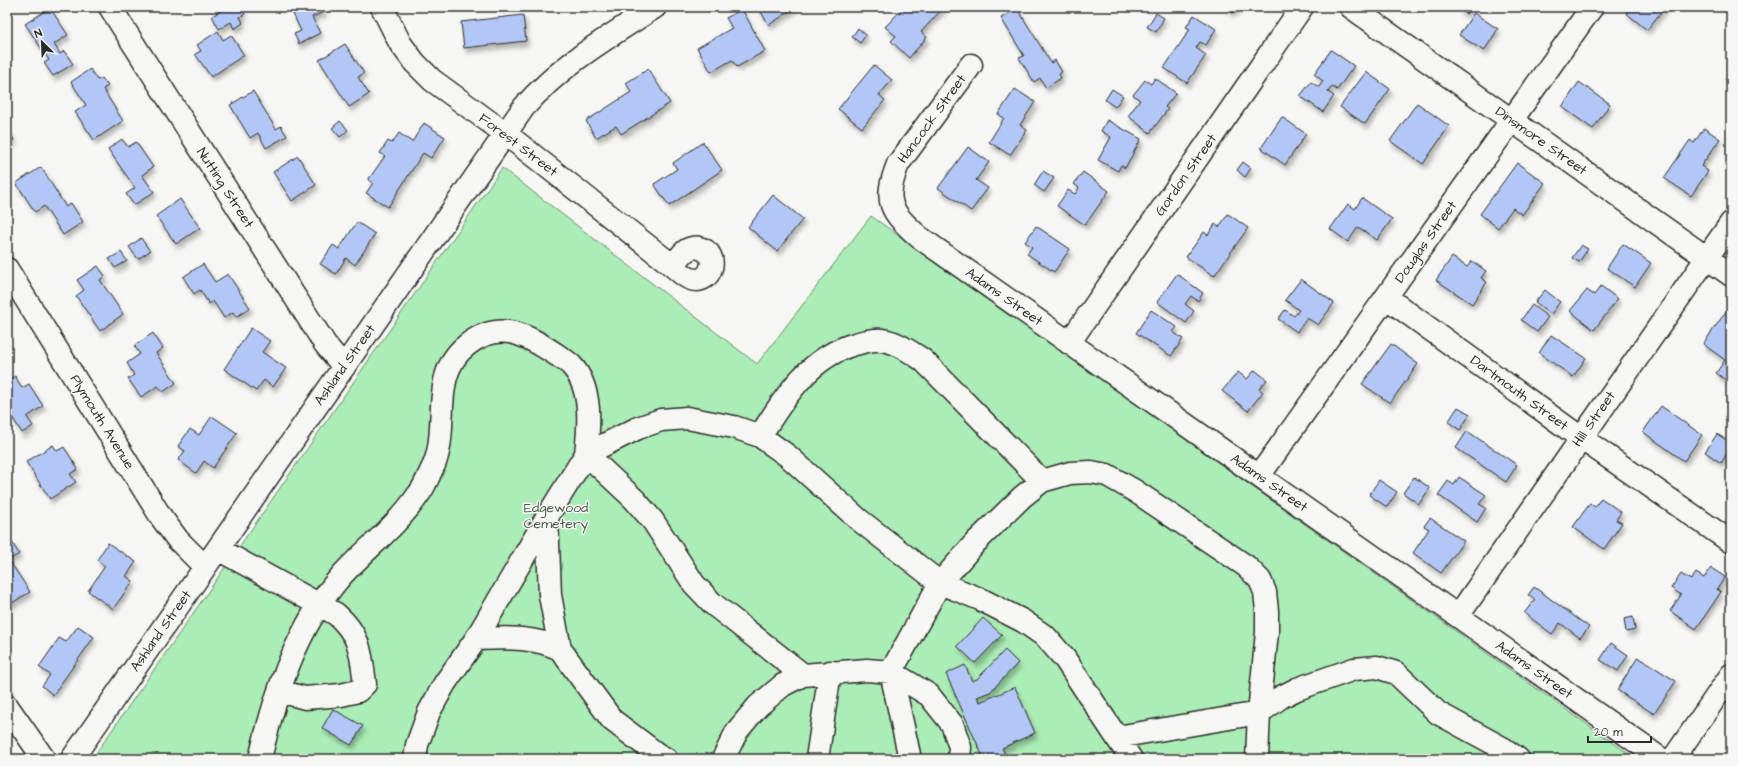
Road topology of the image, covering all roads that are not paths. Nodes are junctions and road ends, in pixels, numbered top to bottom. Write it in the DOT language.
graph roads {
  1 [pos="110,7"];
  2 [pos="382,7"];
  3 [pos="655,7"];
  4 [pos="1302,7"];
  5 [pos="1352,7"];
  6 [pos="1592,7"];
  7 [pos="971,65"];
  8 [pos="1512,120"];
  9 [pos="506,134"];
  10 [pos="889,197"];
  11 [pos="1731,223"];
  12 [pos="1706,257"];
  13 [pos="673,266"];
  14 [pos="7,269"];
  15 [pos="1731,275"];
  16 [pos="1387,298"];
  17 [pos="1069,342"];
  18 [pos="344,367"];
  19 [pos="760,436"];
  20 [pos="1581,438"];
  21 [pos="586,454"];
  22 [pos="1259,476"];
  23 [pos="1042,482"];
  24 [pos="547,517"];
  25 [pos="1731,542"];
  26 [pos="218,549"];
  27 [pos="205,567"];
  28 [pos="940,583"];
  29 [pos="320,605"];
  30 [pos="1458,616"];
  31 [pos="476,639"];
  32 [pos="560,649"];
  33 [pos="830,672"];
  34 [pos="891,672"];
  35 [pos="804,675"];
  36 [pos="1731,675"];
  37 [pos="279,691"];
  38 [pos="7,706"];
  39 [pos="1259,713"];
  40 [pos="1117,737"];
  41 [pos="1263,756"];
  42 [pos="44,759"];
  43 [pos="72,759"];
  44 [pos="260,759"];
  45 [pos="415,759"];
  46 [pos="666,759"];
  47 [pos="723,759"];
  48 [pos="817,759"];
  49 [pos="910,759"];
  50 [pos="959,759"];
  51 [pos="1131,759"];
  52 [pos="1518,759"];
  53 [pos="1661,759"];
  54 [pos="1673,759"];
  1 -- 18 [label="street, Nutting Street"];
  2 -- 9 [label="street, Forest Street"];
  3 -- 9 [label="street, Ashland Street"];
  4 -- 17 [label="street, Gordon Street"];
  5 -- 8 [label="street, Dinsmore Street"];
  6 -- 8 [label="street, Douglas Street"];
  7 -- 10 [label="street, Hancock Street"];
  8 -- 12 [label="street, Dinsmore Street"];
  8 -- 16 [label="street, Douglas Street"];
  9 -- 13 [label="street, Forest Street"];
  9 -- 18 [label="street, Ashland Street"];
  10 -- 17 [label="street, Adams Street"];
  11 -- 12 [label="street, Hill Street"];
  12 -- 15 [label="street, Dinsmore Street"];
  12 -- 20 [label="street, Hill Street"];
  14 -- 27 [label="street, Plymouth Avenue"];
  16 -- 20 [label="street, Dartmouth Street"];
  16 -- 22 [label="street, Douglas Street"];
  17 -- 22 [label="street, Adams Street"];
  18 -- 26 [label="street, Ashland Street"];
  19 -- 21 [label="street"];
  19 -- 23 [label="street"];
  19 -- 28 [label="street"];
  20 -- 25 [label="street, Dartmouth Street"];
  20 -- 30 [label="street, Hill Street"];
  21 -- 24 [label="street"];
  21 -- 29 [label="street"];
  21 -- 35 [label="street"];
  22 -- 30 [label="street, Adams Street"];
  23 -- 28 [label="street"];
  23 -- 39 [label="street"];
  24 -- 31 [label="street"];
  24 -- 32 [label="street"];
  26 -- 27 [label="street, Ashland Street"];
  26 -- 29 [label="street"];
  27 -- 43 [label="street, Ashland Street"];
  28 -- 34 [label="street"];
  28 -- 40 [label="street"];
  29 -- 37 [label="street"];
  29 -- 37 [label="street"];
  30 -- 53 [label="street, Adams Street"];
  31 -- 32 [label="street"];
  31 -- 45 [label="street"];
  32 -- 46 [label="street"];
  33 -- 34 [label="street"];
  33 -- 35 [label="street"];
  33 -- 48 [label="street"];
  34 -- 49 [label="street"];
  34 -- 50 [label="street"];
  35 -- 47 [label="street"];
  36 -- 54 [label="street"];
  37 -- 44 [label="street"];
  38 -- 42 [label="street"];
  39 -- 40 [label="street"];
  39 -- 41 [label="street"];
  39 -- 52 [label="street"];
  40 -- 51 [label="street"];
}
